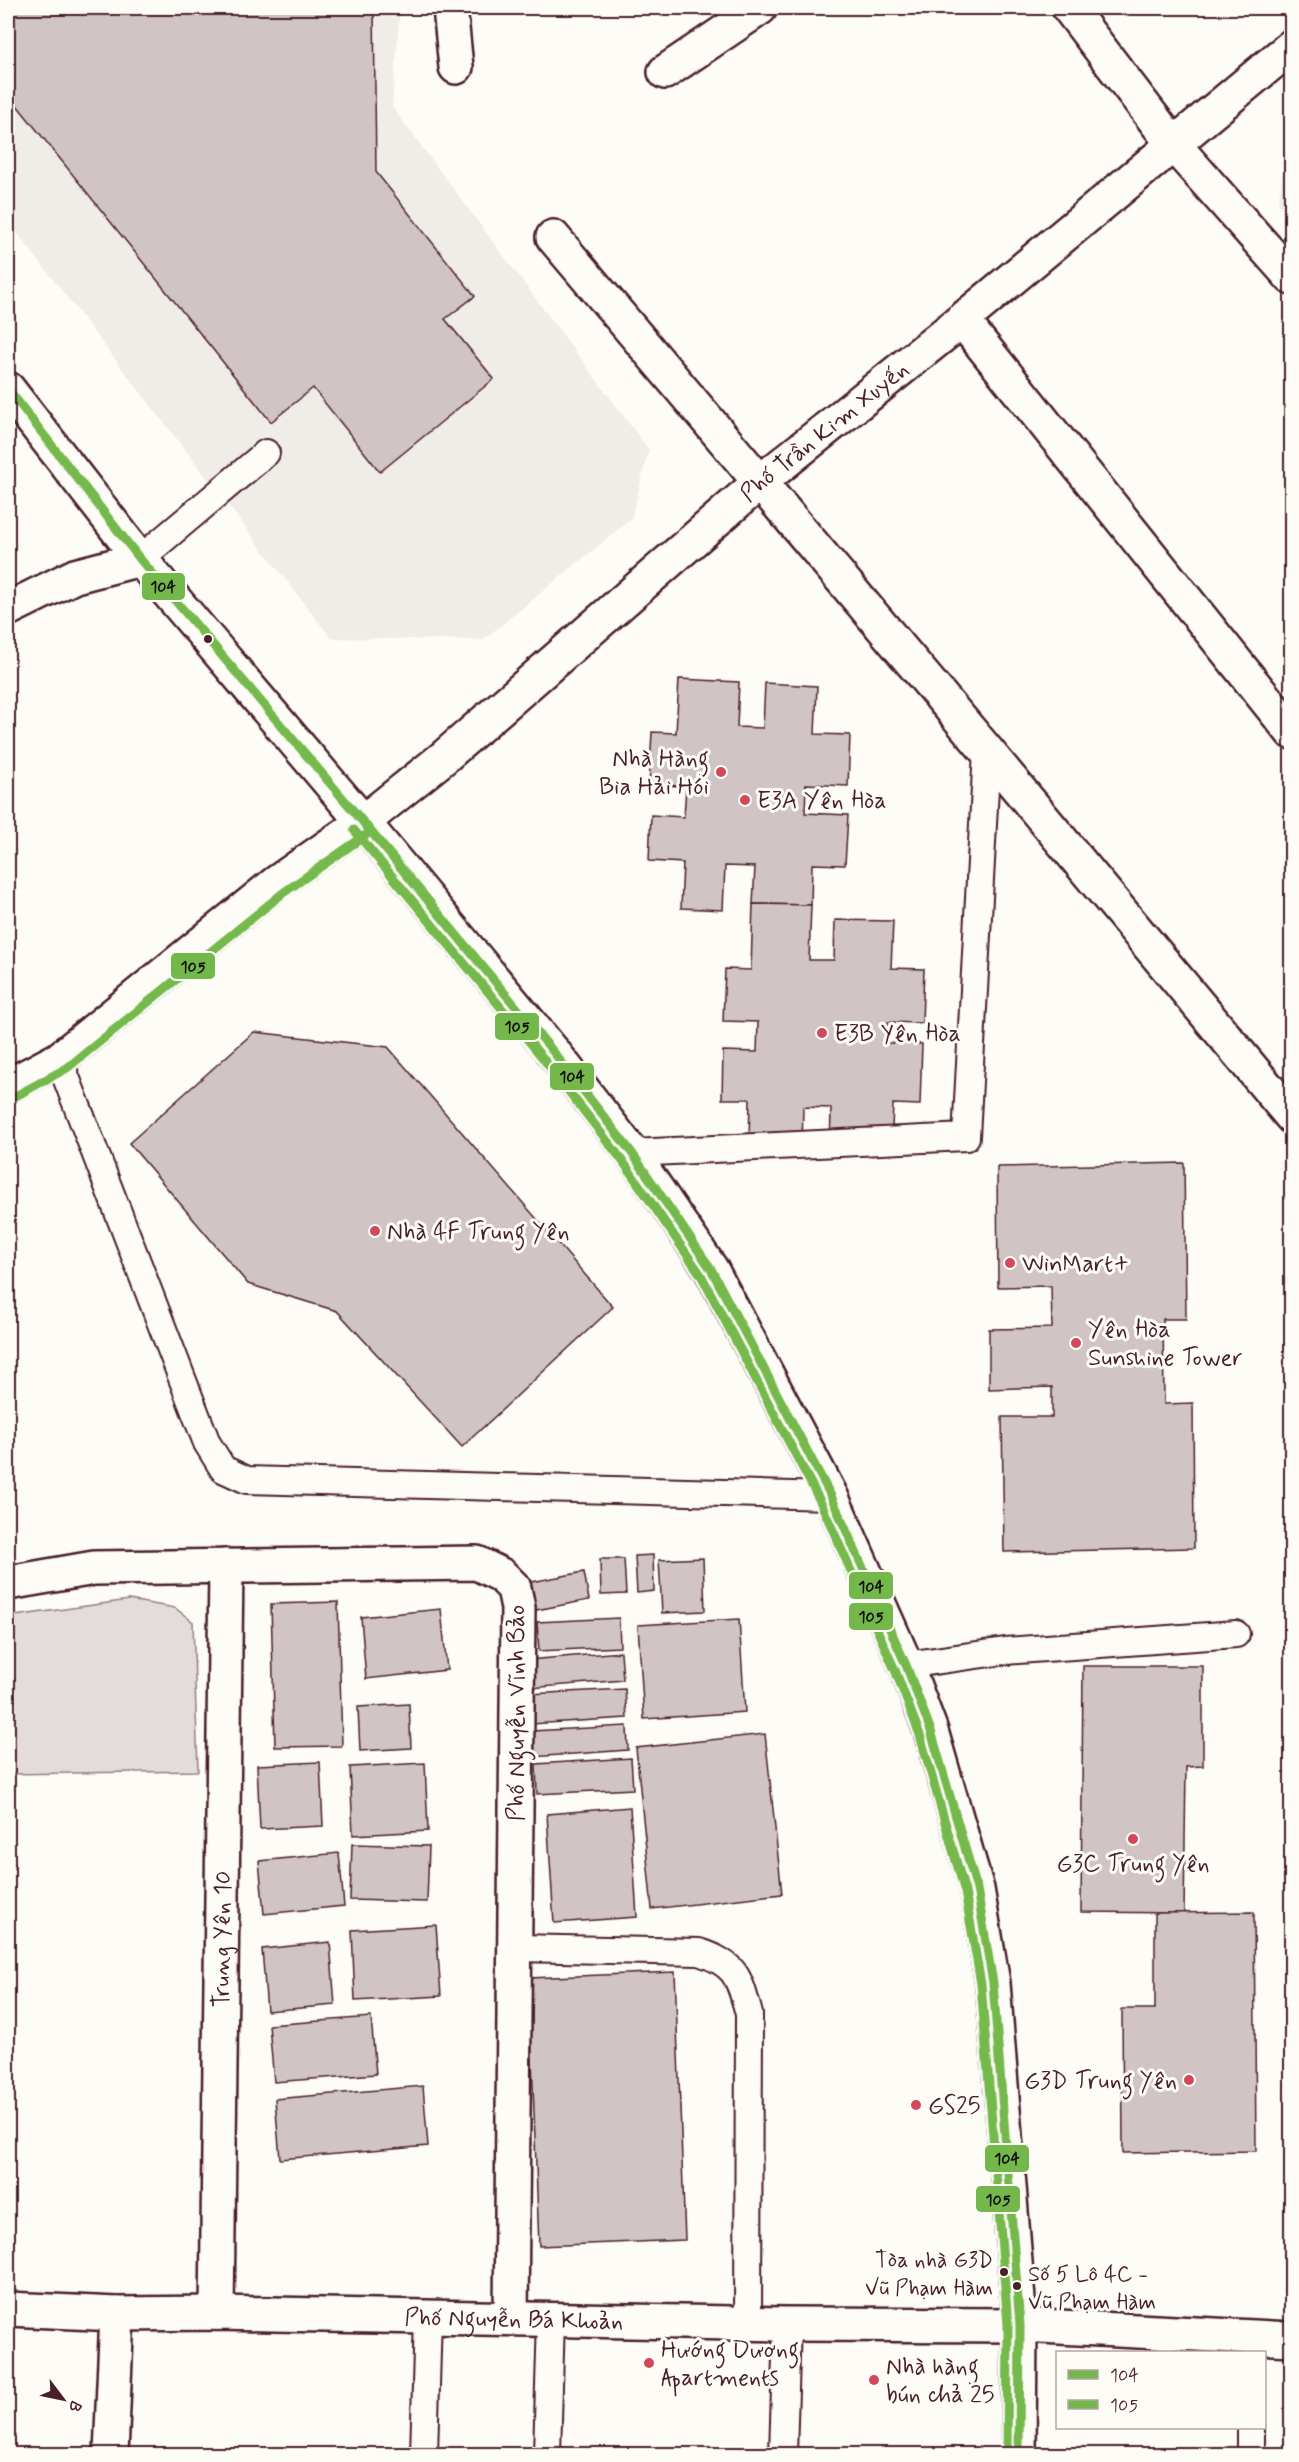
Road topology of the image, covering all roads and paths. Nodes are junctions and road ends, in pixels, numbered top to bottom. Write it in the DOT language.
graph roads {
  1 [pos="450,8"];
  2 [pos="760,8"];
  3 [pos="1070,8"];
  4 [pos="1292,45"];
  5 [pos="456,67"];
  6 [pos="665,72"];
  7 [pos="1173,144"];
  8 [pos="553,237"];
  9 [pos="1292,278"];
  10 [pos="962,320"];
  11 [pos="8,389"];
  12 [pos="266,453"];
  13 [pos="760,482"];
  14 [pos="140,558"];
  15 [pos="8,609"];
  16 [pos="1292,732"];
  17 [pos="987,751"];
  18 [pos="363,822"];
  19 [pos="59,1059"];
  20 [pos="8,1086"];
  21 [pos="1292,1117"];
  22 [pos="632,1153"];
  23 [pos="831,1496"];
  24 [pos="226,1566"];
  25 [pos="8,1583"];
  26 [pos="1236,1634"];
  27 [pos="906,1665"];
  28 [pos="516,1948"];
  29 [pos="8,2309"];
  30 [pos="217,2313"];
  31 [pos="117,2314"];
  32 [pos="428,2316"];
  33 [pos="511,2317"];
  34 [pos="551,2318"];
  35 [pos="748,2324"];
  36 [pos="787,2325"];
  37 [pos="1020,2325"];
  38 [pos="1292,2339"];
  39 [pos="1252,2345"];
  40 [pos="1251,2429"];
  41 [pos="111,2454"];
  42 [pos="424,2454"];
  43 [pos="547,2454"];
  44 [pos="783,2454"];
  45 [pos="1019,2454"];
  46 [pos="1251,2454"];
  1 -- 5 [label="street"];
  2 -- 6 [label="street"];
  3 -- 7 [label="street"];
  4 -- 7 [label="street, Phố Trần Kim Xuyến"];
  7 -- 9 [label="street"];
  7 -- 10 [label="street, Phố Trần Kim Xuyến"];
  8 -- 13 [label="street"];
  10 -- 13 [label="street, Phố Trần Kim Xuyến"];
  10 -- 16 [label="street"];
  11 -- 14 [label="street"];
  12 -- 14 [label="lane"];
  13 -- 17 [label="street"];
  13 -- 18 [label="street, Phố Trần Kim Xuyến"];
  14 -- 15 [label="street"];
  14 -- 18 [label="street"];
  17 -- 21 [label="street"];
  17 -- 22 [label="lane"];
  18 -- 19 [label="street, Phố Trần Kim Xuyến"];
  18 -- 22 [label="street"];
  19 -- 20 [label="street, Phố Trần Kim Xuyến"];
  19 -- 23 [label="lane"];
  22 -- 23 [label="street"];
  23 -- 27 [label="street"];
  24 -- 25 [label="street, Phố Nguyễn Vĩnh Bảo"];
  24 -- 28 [label="street, Phố Nguyễn Vĩnh Bảo"];
  24 -- 30 [label="street, Trung Yên 10"];
  26 -- 27 [label="lane"];
  27 -- 37 [label="street"];
  28 -- 33 [label="street, Phố Nguyễn Vĩnh Bảo"];
  28 -- 35 [label="lane"];
  29 -- 31 [label="street, Phố Nguyễn Bá Khoản"];
  30 -- 31 [label="street, Phố Nguyễn Bá Khoản"];
  30 -- 32 [label="street, Phố Nguyễn Bá Khoản"];
  31 -- 41 [label="street"];
  32 -- 33 [label="street, Phố Nguyễn Bá Khoản"];
  32 -- 42 [label="lane"];
  33 -- 34 [label="street, Phố Nguyễn Bá Khoản"];
  34 -- 35 [label="street, Phố Nguyễn Bá Khoản"];
  34 -- 43 [label="lane"];
  35 -- 36 [label="street, Phố Nguyễn Bá Khoản"];
  36 -- 37 [label="street, Phố Nguyễn Bá Khoản"];
  36 -- 44 [label="lane"];
  37 -- 39 [label="street, Phố Nguyễn Bá Khoản"];
  37 -- 45 [label="street"];
  38 -- 39 [label="street, Phố Nguyễn Bá Khoản"];
  40 -- 46 [label="lane"];
}
